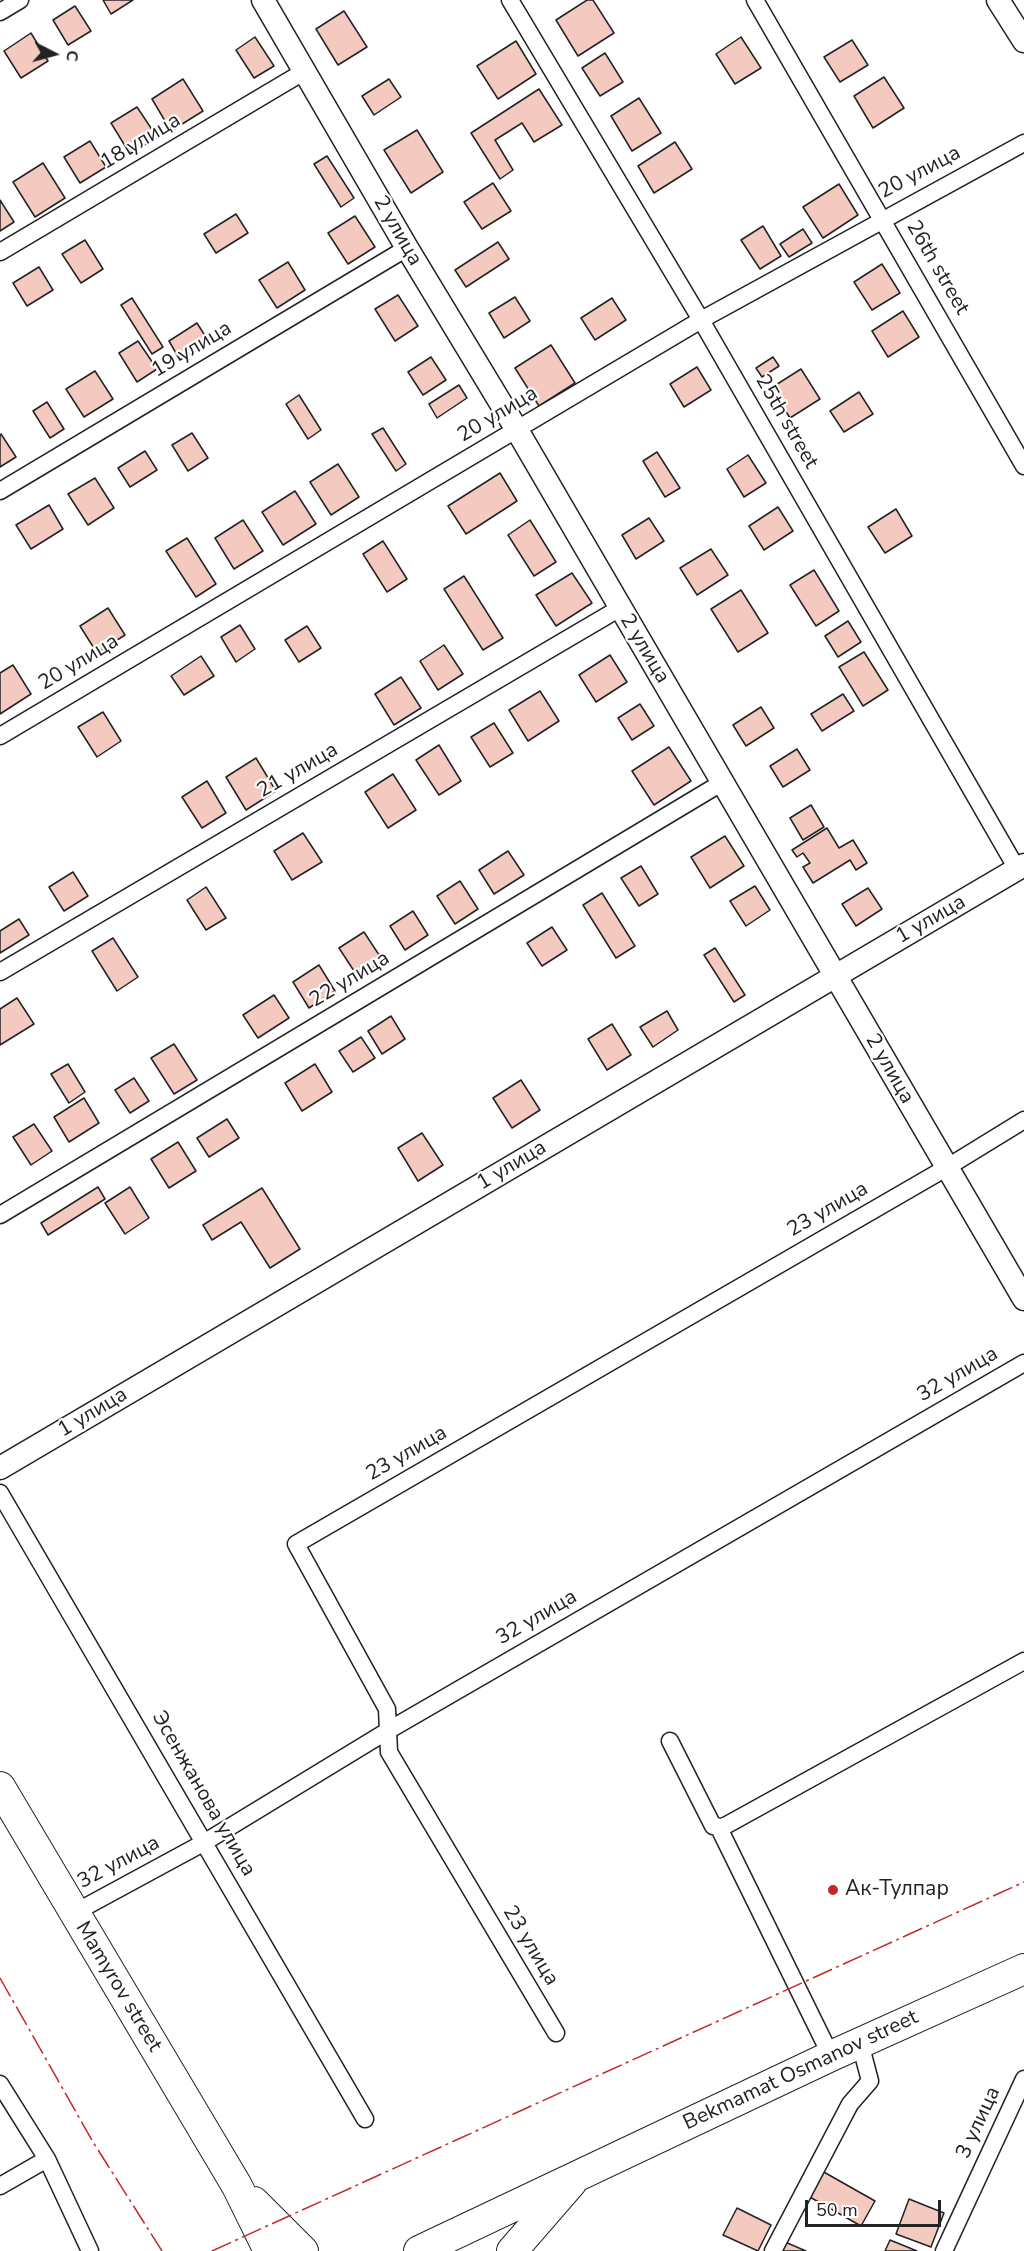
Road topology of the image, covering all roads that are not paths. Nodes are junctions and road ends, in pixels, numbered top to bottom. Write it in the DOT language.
graph roads {
  1 [pos="20,0"];
  2 [pos="264,0"];
  3 [pos="510,0"];
  4 [pos="755,0"];
  5 [pos="998,0"];
  6 [pos="0,12"];
  7 [pos="1024,41"];
  8 [pos="305,71"];
  9 [pos="1024,143"];
  10 [pos="882,219"];
  11 [pos="407,248"];
  12 [pos="0,252"];
  13 [pos="701,320"];
  14 [pos="517,430"];
  15 [pos="1024,466"];
  16 [pos="0,491"];
  17 [pos="620,608"];
  18 [pos="0,736"];
  19 [pos="723,782"];
  20 [pos="1021,867"];
  21 [pos="0,972"];
  22 [pos="835,975"];
  23 [pos="1024,1120"];
  24 [pos="946,1168"];
  25 [pos="0,1215"];
  26 [pos="1024,1299"];
  27 [pos="1024,1362"];
  28 [pos="0,1468"];
  29 [pos="0,1493"];
  30 [pos="1024,1661"];
  31 [pos="389,1730"];
  32 [pos="670,1741"];
  33 [pos="0,1787"];
  34 [pos="718,1828"];
  35 [pos="205,1842"];
  36 [pos="74,1913"];
  37 [pos="1024,1969"];
  38 [pos="556,2033"];
  39 [pos="860,2043"];
  40 [pos="831,2056"];
  41 [pos="1024,2079"];
  42 [pos="0,2084"];
  43 [pos="365,2119"];
  44 [pos="47,2159"];
  45 [pos="579,2175"];
  46 [pos="0,2186"];
  47 [pos="237,2186"];
  48 [pos="90,2251"];
  49 [pos="269,2251"];
  50 [pos="303,2251"];
  51 [pos="418,2251"];
  52 [pos="512,2251"];
  53 [pos="773,2251"];
  54 [pos="944,2251"];
  1 -- 6 [label="street"];
  2 -- 8 [label="street, 2 улица"];
  3 -- 13 [label="street, 25th street"];
  4 -- 10 [label="street, 26th street"];
  5 -- 7 [label="street"];
  8 -- 11 [label="street, 2 улица"];
  8 -- 12 [label="street, 18 улица"];
  9 -- 10 [label="street, 20 улица"];
  10 -- 13 [label="street, 20 улица"];
  10 -- 15 [label="street, 26th street"];
  11 -- 14 [label="street, 2 улица"];
  11 -- 16 [label="street, 19 улица"];
  13 -- 14 [label="street, 20 улица"];
  13 -- 20 [label="street, 25th street"];
  14 -- 17 [label="street, 2 улица"];
  14 -- 18 [label="street, 20 улица"];
  17 -- 19 [label="street, 2 улица"];
  17 -- 21 [label="street, 21 улица"];
  19 -- 22 [label="street, 2 улица"];
  19 -- 25 [label="street, 22 улица"];
  20 -- 22 [label="street, 1 улица"];
  22 -- 24 [label="street, 2 улица"];
  22 -- 28 [label="street, 1 улица"];
  23 -- 24 [label="street, 23 улица"];
  24 -- 26 [label="street, 2 улица"];
  24 -- 31 [label="street, 23 улица"];
  27 -- 31 [label="street, 32 улица"];
  29 -- 35 [label="street, Эсенжанова улица"];
  30 -- 34 [label="street"];
  31 -- 35 [label="street, 32 улица"];
  31 -- 38 [label="street, 23 улица"];
  32 -- 34 [label="street"];
  33 -- 36 [label="highway, Mamyrov street"];
  34 -- 40 [label="street"];
  35 -- 36 [label="street, 32 улица"];
  35 -- 43 [label="street, Эсенжанова улица"];
  36 -- 47 [label="highway, Mamyrov street"];
  37 -- 39 [label="highway, Bekmamat Osmanov street"];
  39 -- 40 [label="highway, Bekmamat Osmanov street"];
  39 -- 53 [label="street"];
  40 -- 45 [label="highway, Bekmamat Osmanov street"];
  41 -- 54 [label="street, 3 улица"];
  42 -- 44 [label="street"];
  44 -- 46 [label="street"];
  44 -- 48 [label="street"];
  45 -- 51 [label="highway, Bekmamat Osmanov street"];
  45 -- 52 [label="highway"];
  47 -- 49 [label="highway"];
  47 -- 50 [label="highway"];
}
